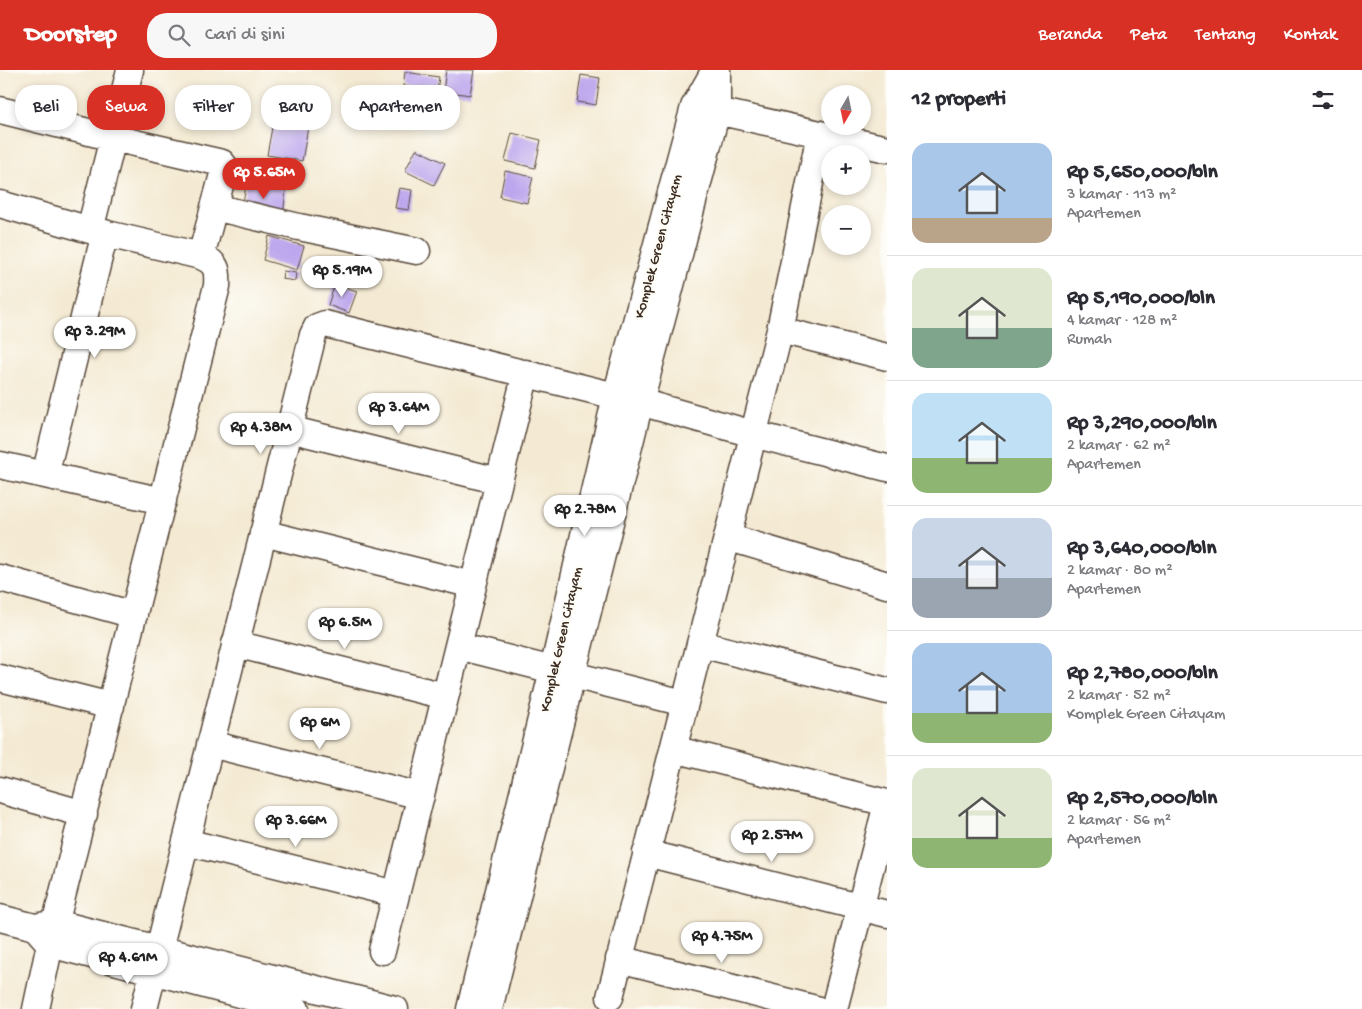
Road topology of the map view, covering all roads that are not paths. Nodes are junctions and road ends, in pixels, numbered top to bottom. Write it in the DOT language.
graph roads {
  1 [pos="130,70"];
  2 [pos="716,70"];
  3 [pos="0,110"];
  4 [pos="717,111"];
  5 [pos="820,134"];
  6 [pos="113,138"];
  7 [pos="887,149"];
  8 [pos="0,204"];
  9 [pos="214,206"];
  10 [pos="98,231"];
  11 [pos="417,251"];
  12 [pos="201,256"];
  13 [pos="780,330"];
  14 [pos="887,357"];
  15 [pos="526,373"];
  16 [pos="628,399"];
  17 [pos="289,429"];
  18 [pos="753,434"];
  19 [pos="0,465"];
  20 [pos="887,468"];
  21 [pos="45,475"];
  22 [pos="499,481"];
  23 [pos="163,501"];
  24 [pos="263,533"];
  25 [pos="727,537"];
  26 [pos="0,578"];
  27 [pos="473,585"];
  28 [pos="887,585"];
  29 [pos="134,615"];
  30 [pos="235,644"];
  31 [pos="700,644"];
  32 [pos="458,646"];
  33 [pos="562,673"];
  34 [pos="0,678"];
  35 [pos="887,691"];
  36 [pos="446,696"];
  37 [pos="684,704"];
  38 [pos="111,706"];
  39 [pos="210,744"];
  40 [pos="673,749"];
  41 [pos="0,790"];
  42 [pos="421,796"];
  43 [pos="887,804"];
  44 [pos="84,814"];
  45 [pos="186,842"];
  46 [pos="646,853"];
  47 [pos="396,894"];
  48 [pos="860,907"];
  49 [pos="887,914"];
  50 [pos="0,918"];
  51 [pos="47,931"];
  52 [pos="382,951"];
  53 [pos="619,959"];
  54 [pos="156,960"];
  55 [pos="610,997"];
  56 [pos="36,1009"];
  57 [pos="144,1009"];
  58 [pos="296,1009"];
  59 [pos="395,1009"];
  60 [pos="470,1009"];
  61 [pos="489,1009"];
  62 [pos="816,1009"];
  63 [pos="834,1009"];
  1 -- 6 [label="street"];
  2 -- 4 [label="street"];
  2 -- 16 [label="street, Komplek Green Citayam"];
  3 -- 6 [label="street"];
  4 -- 5 [label="street"];
  4 -- 16 [label="street"];
  5 -- 7 [label="street"];
  5 -- 13 [label="street"];
  6 -- 9 [label="street"];
  6 -- 10 [label="street"];
  8 -- 10 [label="street"];
  9 -- 11 [label="street"];
  9 -- 12 [label="street"];
  10 -- 12 [label="street"];
  10 -- 21 [label="street"];
  12 -- 23 [label="street"];
  13 -- 14 [label="street"];
  13 -- 18 [label="street"];
  15 -- 16 [label="street"];
  15 -- 17 [label="street"];
  15 -- 22 [label="street"];
  16 -- 18 [label="street"];
  16 -- 33 [label="street"];
  17 -- 22 [label="street"];
  17 -- 24 [label="street"];
  18 -- 20 [label="street"];
  18 -- 25 [label="street"];
  19 -- 21 [label="street"];
  21 -- 23 [label="street"];
  22 -- 27 [label="street"];
  23 -- 29 [label="street"];
  24 -- 27 [label="street"];
  24 -- 30 [label="street"];
  25 -- 28 [label="street"];
  25 -- 31 [label="street"];
  26 -- 29 [label="street"];
  27 -- 32 [label="street"];
  29 -- 38 [label="street"];
  30 -- 36 [label="street"];
  30 -- 39 [label="street"];
  31 -- 35 [label="street"];
  31 -- 37 [label="street"];
  32 -- 33 [label="street"];
  32 -- 36 [label="street"];
  33 -- 37 [label="street"];
  33 -- 60 [label="street, Komplek Green Citayam"];
  33 -- 61 [label="street"];
  34 -- 38 [label="street"];
  36 -- 42 [label="street"];
  37 -- 40 [label="street"];
  38 -- 44 [label="street"];
  39 -- 42 [label="street"];
  39 -- 45 [label="street"];
  40 -- 43 [label="street"];
  40 -- 46 [label="street"];
  41 -- 44 [label="street"];
  42 -- 47 [label="street"];
  43 -- 48 [label="street"];
  44 -- 51 [label="street"];
  45 -- 47 [label="street"];
  45 -- 54 [label="street"];
  46 -- 48 [label="street"];
  46 -- 53 [label="street"];
  47 -- 52 [label="street"];
  48 -- 49 [label="street"];
  48 -- 63 [label="street"];
  50 -- 51 [label="street"];
  51 -- 54 [label="street"];
  51 -- 56 [label="street"];
  53 -- 55 [label="street"];
  53 -- 62 [label="street"];
  54 -- 57 [label="street"];
  54 -- 58 [label="street"];
  54 -- 59 [label="street"];
}
